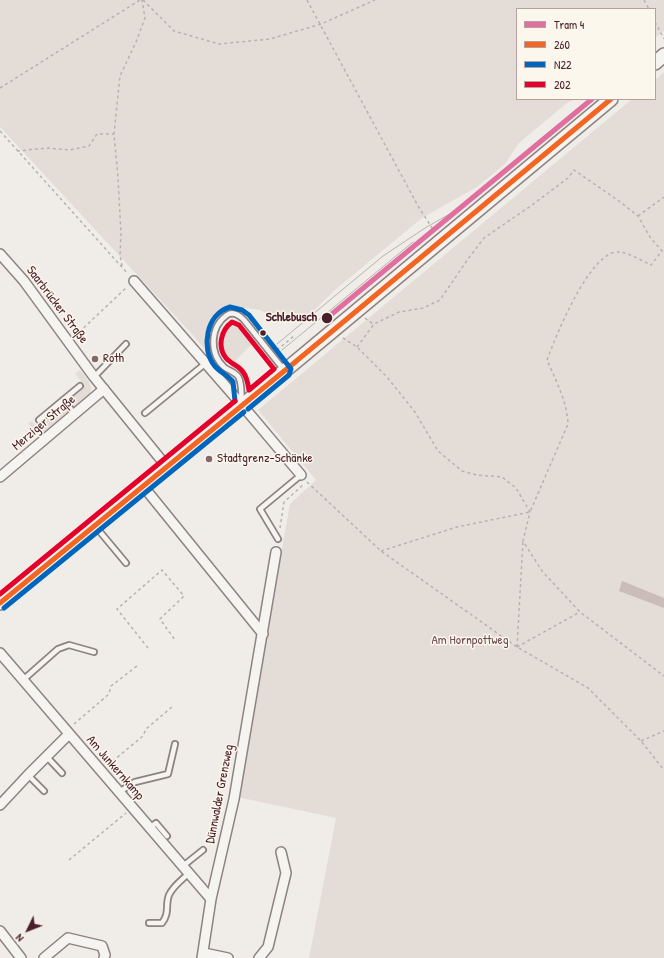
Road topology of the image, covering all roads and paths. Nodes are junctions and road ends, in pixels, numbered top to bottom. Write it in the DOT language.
graph roads {
  1 [pos="142,0"];
  2 [pos="307,0"];
  3 [pos="375,0"];
  4 [pos="321,24"];
  5 [pos="656,24"];
  6 [pos="664,39"];
  7 [pos="664,55"];
  8 [pos="656,61"];
  9 [pos="0,88"];
  10 [pos="610,100"];
  11 [pos="0,131"];
  12 [pos="114,134"];
  13 [pos="17,150"];
  14 [pos="664,197"];
  15 [pos="638,216"];
  16 [pos="442,240"];
  17 [pos="663,251"];
  18 [pos="0,254"];
  19 [pos="134,281"];
  20 [pos="363,317"];
  21 [pos="374,324"];
  22 [pos="294,336"];
  23 [pos="340,336"];
  24 [pos="69,342"];
  25 [pos="126,344"];
  26 [pos="357,347"];
  27 [pos="272,355"];
  28 [pos="206,362"];
  29 [pos="282,367"];
  30 [pos="94,377"];
  31 [pos="80,386"];
  32 [pos="104,389"];
  33 [pos="63,400"];
  34 [pos="242,405"];
  35 [pos="145,413"];
  36 [pos="75,414"];
  37 [pos="39,420"];
  38 [pos="167,467"];
  39 [pos="0,477"];
  40 [pos="304,478"];
  41 [pos="143,486"];
  42 [pos="530,512"];
  43 [pos="95,526"];
  44 [pos="278,539"];
  45 [pos="523,541"];
  46 [pos="381,551"];
  47 [pos="276,552"];
  48 [pos="126,563"];
  49 [pos="0,603"];
  50 [pos="580,612"];
  51 [pos="263,634"];
  52 [pos="175,640"];
  53 [pos="517,647"];
  54 [pos="148,648"];
  55 [pos="94,652"];
  56 [pos="0,653"];
  57 [pos="137,666"];
  58 [pos="664,676"];
  59 [pos="23,680"];
  60 [pos="173,706"];
  61 [pos="664,731"];
  62 [pos="68,732"];
  63 [pos="641,741"];
  64 [pos="175,744"];
  65 [pos="46,756"];
  66 [pos="664,770"];
  67 [pos="101,771"];
  68 [pos="62,773"];
  69 [pos="28,774"];
  70 [pos="44,791"];
  71 [pos="119,792"];
  72 [pos="0,805"];
  73 [pos="132,807"];
  74 [pos="149,828"];
  75 [pos="167,836"];
  76 [pos="203,850"];
  77 [pos="281,852"];
  78 [pos="69,860"];
  79 [pos="186,870"];
  80 [pos="211,899"];
  81 [pos="149,923"];
  82 [pos="0,931"];
  83 [pos="203,955"];
  84 [pos="21,958"];
  85 [pos="44,958"];
  86 [pos="104,958"];
  87 [pos="228,958"];
  88 [pos="260,958"];
  1 -- 4 [label="path"];
  1 -- 9 [label="path"];
  1 -- 12 [label="path"];
  2 -- 4 [label="path"];
  3 -- 4 [label="path"];
  4 -- 16 [label="path"];
  5 -- 6 [label="path"];
  7 -- 8 [label="main road"];
  10 -- 16 [label="main road"];
  11 -- 13 [label="path"];
  12 -- 13 [label="path"];
  12 -- 13 [label="path"];
  14 -- 15 [label="path"];
  15 -- 17 [label="path"];
  15 -- 21 [label="path"];
  16 -- 29 [label="main road"];
  17 -- 42 [label="path"];
  18 -- 24 [label="street, Saarbrücker Straße"];
  19 -- 24 [label="path"];
  19 -- 28 [label="street"];
  20 -- 21 [label="path"];
  21 -- 26 [label="path"];
  22 -- 27 [label="path"];
  23 -- 26 [label="path"];
  24 -- 30 [label="street, Saarbrücker Straße"];
  25 -- 30 [label="lane"];
  26 -- 42 [label="path"];
  27 -- 29 [label="lane"];
  27 -- 34 [label="lane"];
  28 -- 34 [label="street"];
  28 -- 35 [label="lane"];
  29 -- 34 [label="main road"];
  30 -- 32 [label="street, Saarbrücker Straße"];
  31 -- 33 [label="lane"];
  32 -- 36 [label="street, Merziger Straße"];
  32 -- 38 [label="street, Saarbrücker Straße"];
  33 -- 36 [label="lane"];
  33 -- 37 [label="lane"];
  34 -- 38 [label="main road"];
  34 -- 40 [label="street"];
  36 -- 39 [label="street, Merziger Straße"];
  38 -- 41 [label="main road"];
  40 -- 44 [label="path"];
  40 -- 44 [label="lane"];
  40 -- 46 [label="path"];
  41 -- 43 [label="main road"];
  41 -- 51 [label="street"];
  42 -- 45 [label="path"];
  42 -- 46 [label="path"];
  43 -- 48 [label="lane"];
  43 -- 49 [label="main road"];
  45 -- 50 [label="path"];
  45 -- 53 [label="path"];
  46 -- 53 [label="path"];
  47 -- 51 [label="street, Dünnwalder Grenzweg"];
  50 -- 53 [label="path"];
  50 -- 58 [label="path"];
  51 -- 80 [label="street, Dünnwalder Grenzweg"];
  52 -- 54 [label="path"];
  53 -- 63 [label="path"];
  55 -- 59 [label="lane"];
  56 -- 59 [label="street, Am Junkernkamp"];
  57 -- 62 [label="path"];
  59 -- 62 [label="street, Am Junkernkamp"];
  60 -- 67 [label="path"];
  61 -- 63 [label="path"];
  62 -- 65 [label="street"];
  62 -- 67 [label="street, Am Junkernkamp"];
  63 -- 66 [label="path"];
  64 -- 71 [label="lane"];
  65 -- 68 [label="lane"];
  65 -- 69 [label="street"];
  67 -- 71 [label="street, Am Junkernkamp"];
  69 -- 70 [label="lane"];
  69 -- 72 [label="street"];
  71 -- 73 [label="street, Am Junkernkamp"];
  73 -- 74 [label="street, Am Junkernkamp"];
  73 -- 78 [label="path"];
  74 -- 75 [label="lane"];
  74 -- 79 [label="street, Am Junkernkamp"];
  76 -- 79 [label="lane"];
  77 -- 88 [label="street"];
  79 -- 80 [label="street, Am Junkernkamp"];
  79 -- 81 [label="lane"];
  80 -- 83 [label="street, Dünnwalder Grenzweg"];
  82 -- 84 [label="street"];
  83 -- 87 [label="street"];
  85 -- 86 [label="street"];
}
